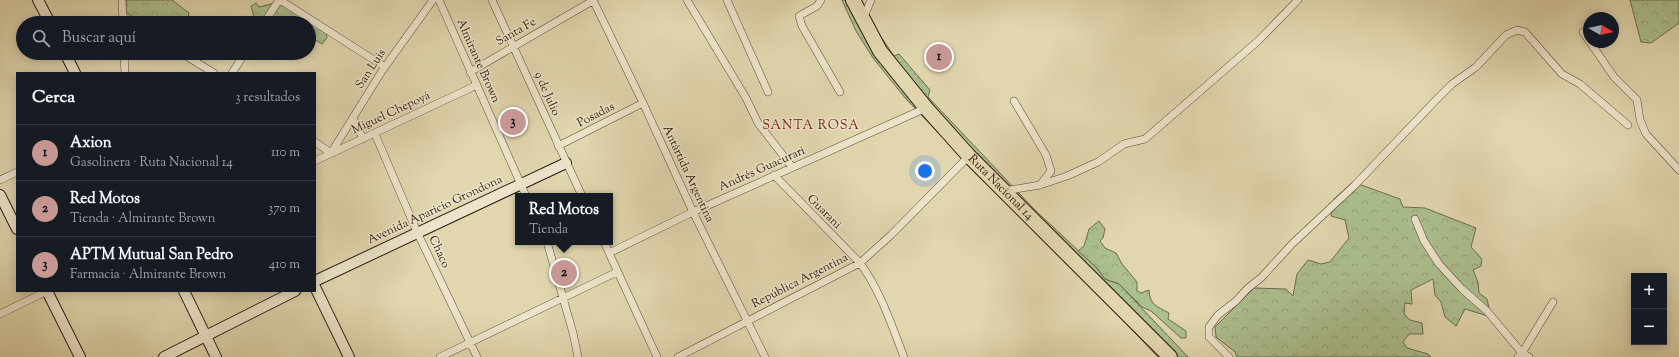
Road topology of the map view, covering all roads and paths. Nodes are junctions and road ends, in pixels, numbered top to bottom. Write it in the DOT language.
graph roads {
  1 [pos="38,0"];
  2 [pos="122,0"];
  3 [pos="279,0"];
  4 [pos="433,0"];
  5 [pos="439,0"];
  6 [pos="492,0"];
  7 [pos="594,0"];
  8 [pos="687,0"];
  9 [pos="727,0"];
  10 [pos="821,0"];
  11 [pos="853,0"];
  12 [pos="871,0"];
  13 [pos="1298,0"];
  14 [pos="46,16"];
  15 [pos="123,16"];
  16 [pos="269,16"];
  17 [pos="304,16"];
  18 [pos="863,19"];
  19 [pos="316,23"];
  20 [pos="513,46"];
  21 [pos="1595,48"];
  22 [pos="68,60"];
  23 [pos="124,60"];
  24 [pos="193,60"];
  25 [pos="240,60"];
  26 [pos="385,67"];
  27 [pos="74,72"];
  28 [pos="125,72"];
  29 [pos="212,72"];
  30 [pos="233,72"];
  31 [pos="470,72"];
  32 [pos="477,85"];
  33 [pos="768,92"];
  34 [pos="840,92"];
  35 [pos="1014,101"];
  36 [pos="643,103"];
  37 [pos="926,108"];
  38 [pos="353,118"];
  39 [pos="1628,125"];
  40 [pos="375,134"];
  41 [pos="363,139"];
  42 [pos="316,143"];
  43 [pos="558,146"];
  44 [pos="331,153"];
  45 [pos="969,156"];
  46 [pos="316,160"];
  47 [pos="566,162"];
  48 [pos="792,167"];
  49 [pos="1679,170"];
  50 [pos="16,172"];
  51 [pos="774,175"];
  52 [pos="0,180"];
  53 [pos="521,184"];
  54 [pos="1040,185"];
  55 [pos="1004,191"];
  56 [pos="525,193"];
  57 [pos="581,193"];
  58 [pos="0,195"];
  59 [pos="692,212"];
  60 [pos="1415,219"];
  61 [pos="16,228"];
  62 [pos="417,232"];
  63 [pos="548,245"];
  64 [pos="605,245"];
  65 [pos="609,253"];
  66 [pos="860,263"];
  67 [pos="617,272"];
  68 [pos="316,281"];
  69 [pos="316,289"];
  70 [pos="46,292"];
  71 [pos="48,292"];
  72 [pos="184,292"];
  73 [pos="293,292"];
  74 [pos="563,297"];
  75 [pos="1553,302"];
  76 [pos="0,314"];
  77 [pos="747,321"];
  78 [pos="206,337"];
  79 [pos="470,343"];
  80 [pos="1523,356"];
  81 [pos="80,357"];
  82 [pos="164,357"];
  83 [pos="216,357"];
  84 [pos="349,357"];
  85 [pos="440,357"];
  86 [pos="476,357"];
  87 [pos="578,357"];
  88 [pos="657,357"];
  89 [pos="678,357"];
  90 [pos="765,357"];
  91 [pos="904,357"];
  92 [pos="1170,357"];
  93 [pos="1229,357"];
  1 -- 14 [label="main road"];
  2 -- 15 [label="street"];
  3 -- 16 [label="street"];
  3 -- 17 [label="street"];
  4 -- 26 [label="street, San Luis"];
  5 -- 31 [label="street, Almirante Brown"];
  6 -- 20 [label="street, 9 de Julio"];
  7 -- 20 [label="street, Santa Fe"];
  7 -- 36 [label="street, Antártida Argentina"];
  8 -- 48 [label="street"];
  9 -- 33 [label="street"];
  10 -- 34 [label="street"];
  11 -- 18 [label="highway, Ruta Nacional 14"];
  12 -- 18 [label="street"];
  13 -- 54 [label="street"];
  18 -- 37 [label="highway, Ruta Nacional 14"];
  19 -- 26 [label="street"];
  20 -- 31 [label="street, Santa Fe"];
  20 -- 43 [label="street, 9 de Julio"];
  21 -- 49 [label="street"];
  22 -- 27 [label="main road"];
  23 -- 28 [label="street"];
  24 -- 29 [label="street"];
  25 -- 30 [label="street"];
  26 -- 38 [label="street, San Luis"];
  31 -- 32 [label="street, Almirante Brown"];
  32 -- 40 [label="street, Miguel Chepoyá"];
  32 -- 53 [label="street, Almirante Brown"];
  35 -- 54 [label="street"];
  36 -- 43 [label="street, Posadas"];
  36 -- 59 [label="street, Antártida Argentina"];
  37 -- 45 [label="highway, Ruta Nacional 14"];
  37 -- 48 [label="street, Andrés Guacurari"];
  38 -- 41 [label="street"];
  38 -- 44 [label="street, San Luis"];
  39 -- 93 [label="street"];
  40 -- 41 [label="street, Miguel Chepoyá"];
  40 -- 62 [label="street, Chaco"];
  41 -- 44 [label="street, Miguel Chepoyá"];
  42 -- 44 [label="street"];
  43 -- 47 [label="street, 9 de Julio"];
  44 -- 46 [label="street, Miguel Chepoyá"];
  45 -- 55 [label="highway, Ruta Nacional 14"];
  45 -- 66 [label="street, República Argentina"];
  47 -- 53 [label="main road, Avenida Aparicio Grondona"];
  47 -- 57 [label="street, 9 de Julio"];
  48 -- 51 [label="street, Andrés Guacurari"];
  50 -- 52 [label="street"];
  51 -- 59 [label="street, Andrés Guacurari"];
  51 -- 66 [label="street, Guarani"];
  53 -- 56 [label="street, Almirante Brown"];
  53 -- 62 [label="main road, Avenida Aparicio Grondona"];
  54 -- 55 [label="street"];
  55 -- 92 [label="highway, Ruta Nacional 14"];
  58 -- 61 [label="main road"];
  59 -- 65 [label="street, Andrés Guacurari"];
  59 -- 77 [label="street, Antártida Argentina"];
  60 -- 80 [label="street"];
  62 -- 68 [label="main road, Avenida Aparicio Grondona"];
  62 -- 79 [label="street, Chaco"];
  63 -- 74 [label="street"];
  64 -- 65 [label="street"];
  65 -- 67 [label="street"];
  66 -- 77 [label="street, República Argentina"];
  66 -- 91 [label="street, Guarani"];
  67 -- 74 [label="street"];
  67 -- 88 [label="street"];
  69 -- 84 [label="main road"];
  70 -- 76 [label="street"];
  71 -- 81 [label="main road"];
  72 -- 78 [label="main road"];
  73 -- 78 [label="main road"];
  74 -- 79 [label="street"];
  74 -- 87 [label="street"];
  75 -- 80 [label="street"];
  77 -- 89 [label="street, República Argentina"];
  77 -- 90 [label="street, Antártida Argentina"];
  78 -- 82 [label="main road"];
  78 -- 83 [label="main road"];
  79 -- 85 [label="street"];
  79 -- 86 [label="street, Chaco"];
}
